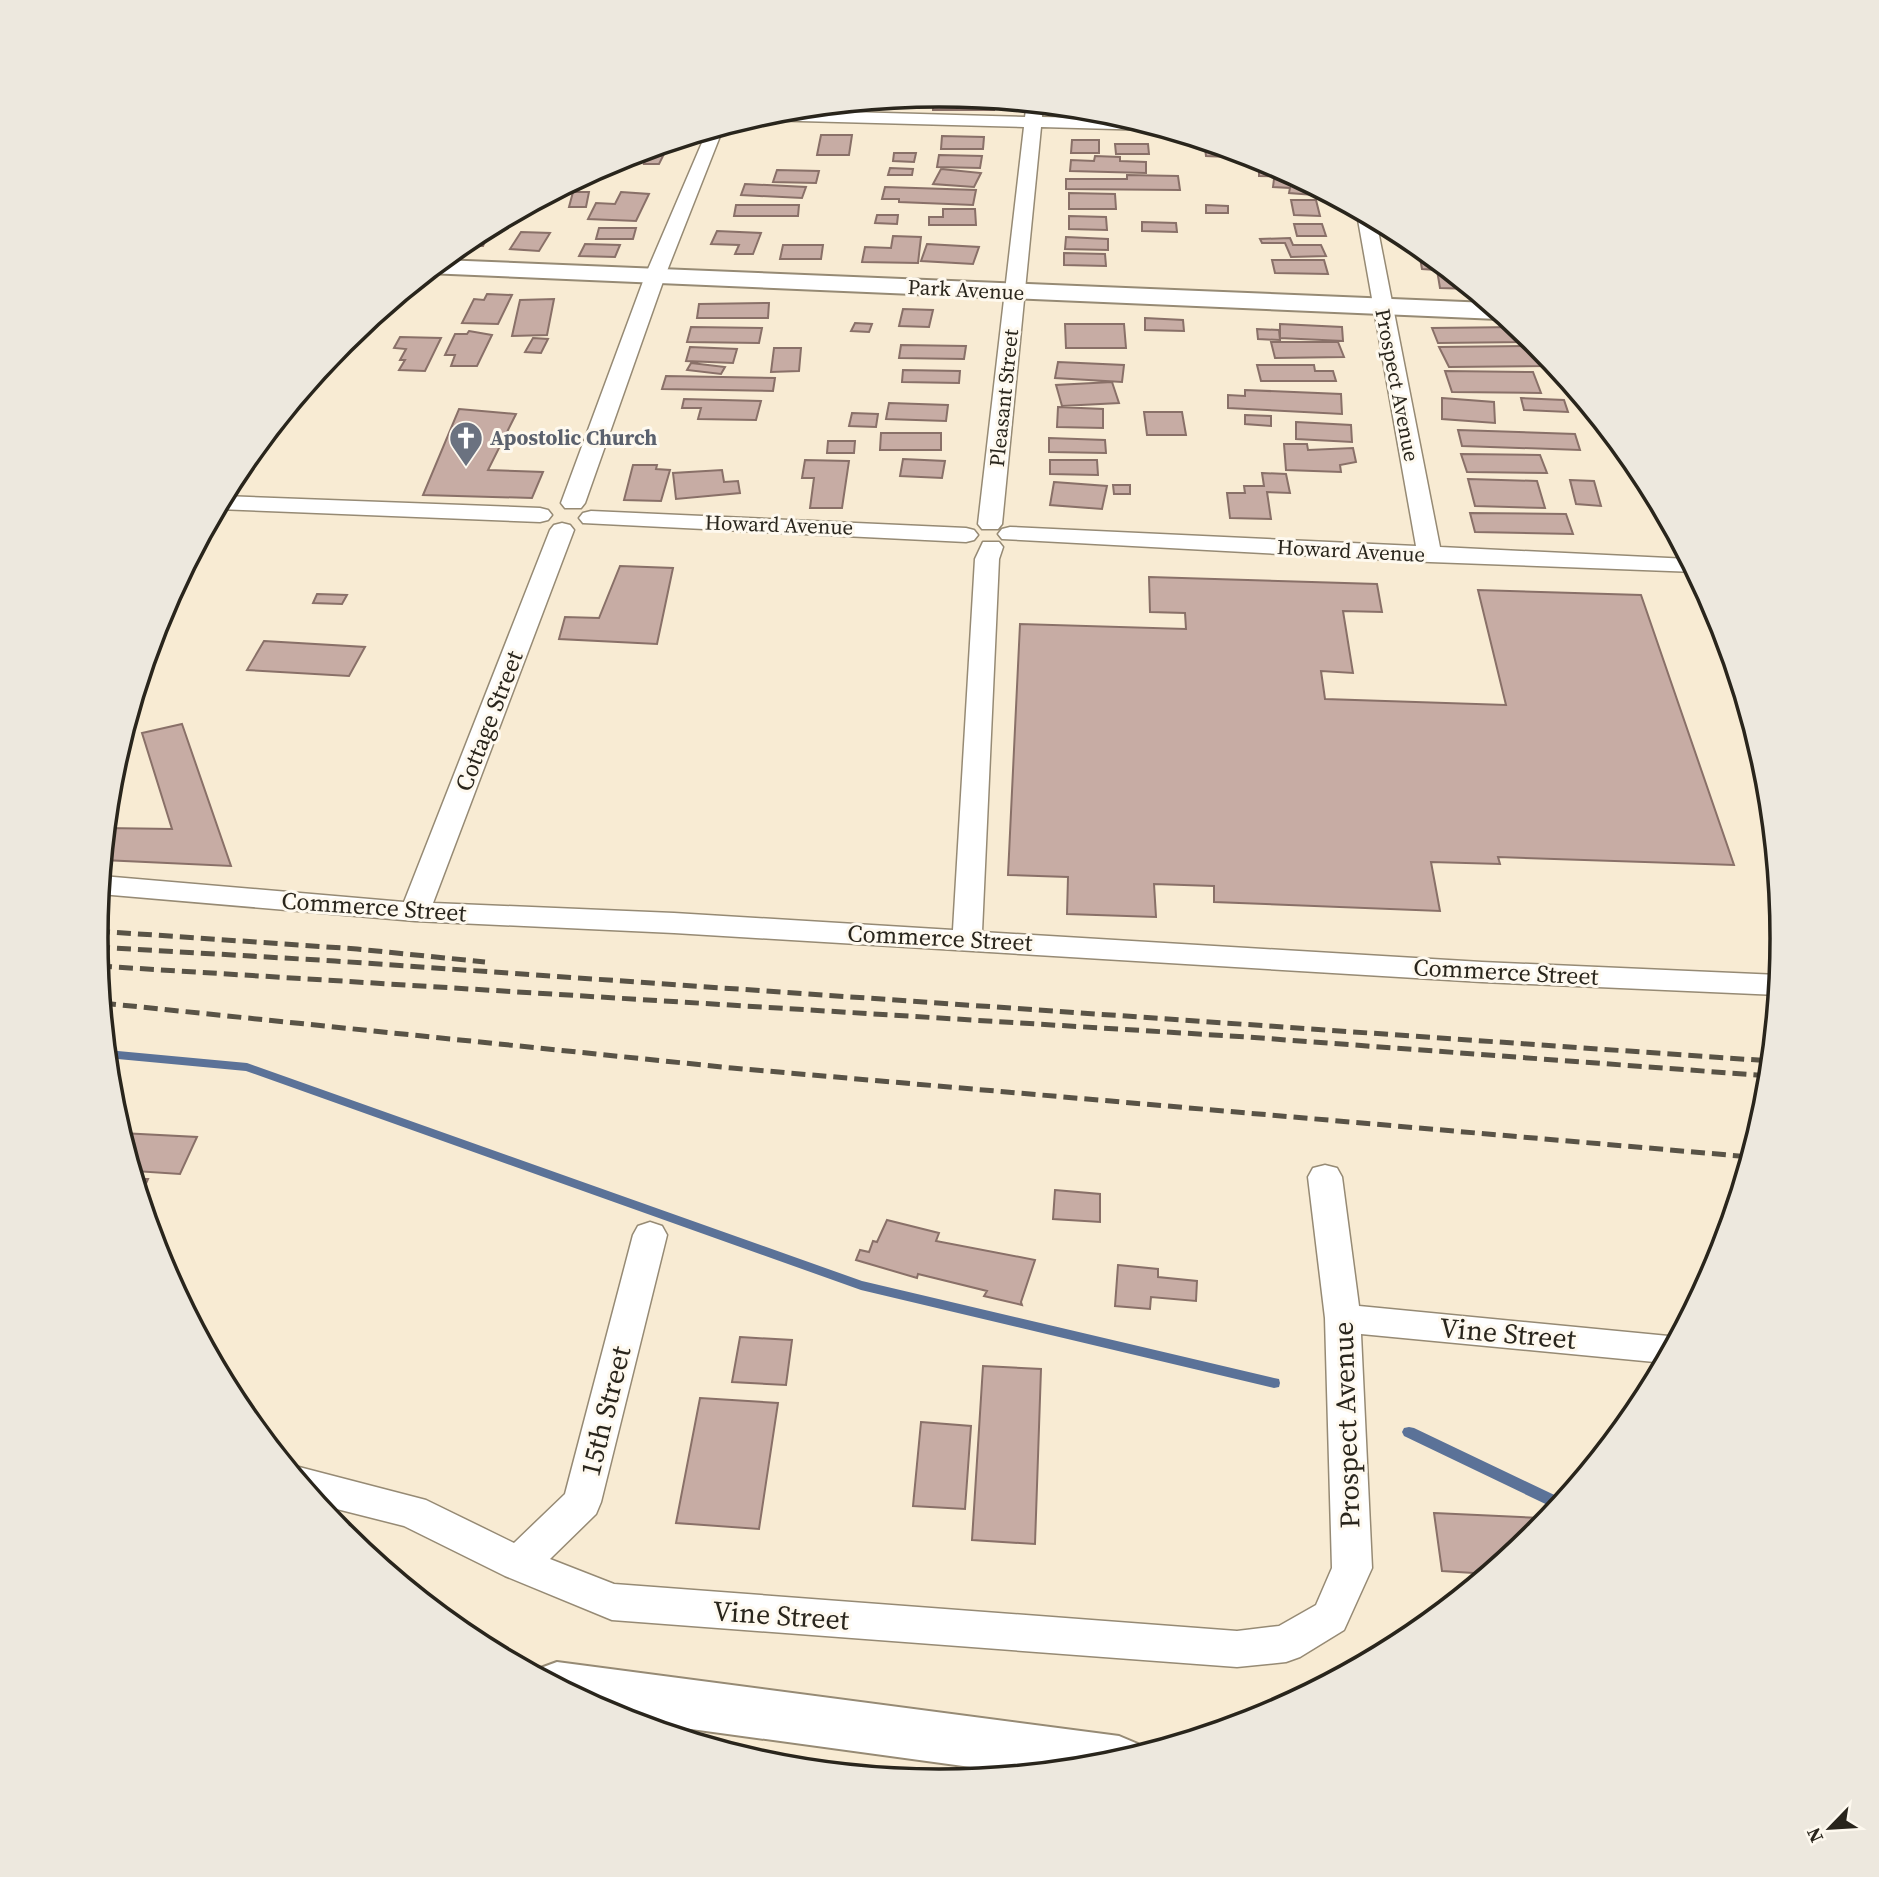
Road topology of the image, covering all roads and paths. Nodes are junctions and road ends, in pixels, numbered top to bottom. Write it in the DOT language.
graph roads {
  1 [pos="1034,113"];
  2 [pos="828,115"];
  3 [pos="1054,115"];
  4 [pos="713,139"];
  5 [pos="1368,226"];
  6 [pos="449,268"];
  7 [pos="655,276"];
  8 [pos="1015,293"];
  9 [pos="1382,307"];
  10 [pos="1485,311"];
  11 [pos="231,503"];
  12 [pos="582,511"];
  13 [pos="540,515"];
  14 [pos="562,530"];
  15 [pos="997,535"];
  16 [pos="1430,555"];
  17 [pos="1682,566"];
  18 [pos="110,886"];
  19 [pos="415,912"];
  20 [pos="967,940"];
  21 [pos="1769,985"];
  22 [pos="1325,1177"];
  23 [pos="650,1235"];
  24 [pos="1343,1318"];
  25 [pos="1663,1348"];
  26 [pos="314,1487"];
  27 [pos="519,1564"];
  28 [pos="1286,1644"];
  29 [pos="584,1690"];
  30 [pos="1083,1757"];
  1 -- 2 [label="street"];
  1 -- 3 [label="street"];
  1 -- 8 [label="street, Pleasant Street"];
  4 -- 7 [label="street"];
  5 -- 9 [label="street, Prospect Avenue"];
  6 -- 7 [label="main road, Park Avenue"];
  7 -- 8 [label="main road, Park Avenue"];
  7 -- 12 [label="street"];
  8 -- 9 [label="main road, Park Avenue"];
  8 -- 15 [label="street, Pleasant Street"];
  9 -- 10 [label="main road, Park Avenue"];
  9 -- 16 [label="street, Prospect Avenue"];
  11 -- 13 [label="street"];
  12 -- 13 [label="street"];
  12 -- 14 [label="street"];
  12 -- 15 [label="street, Howard Avenue"];
  13 -- 14 [label="street"];
  14 -- 19 [label="street, Cottage Street"];
  15 -- 16 [label="street, Howard Avenue"];
  15 -- 20 [label="street, Pleasant Street"];
  16 -- 17 [label="street, Howard Avenue"];
  18 -- 19 [label="street, Commerce Street"];
  19 -- 20 [label="street, Commerce Street"];
  20 -- 21 [label="street, Commerce Street"];
  22 -- 24 [label="street, Prospect Avenue"];
  23 -- 27 [label="street, 15th Street"];
  24 -- 25 [label="street, Vine Street"];
  24 -- 28 [label="street, Prospect Avenue"];
  26 -- 27 [label="street, Vine Street"];
  27 -- 28 [label="street, Vine Street"];
  29 -- 30 [label="main road"];
}
